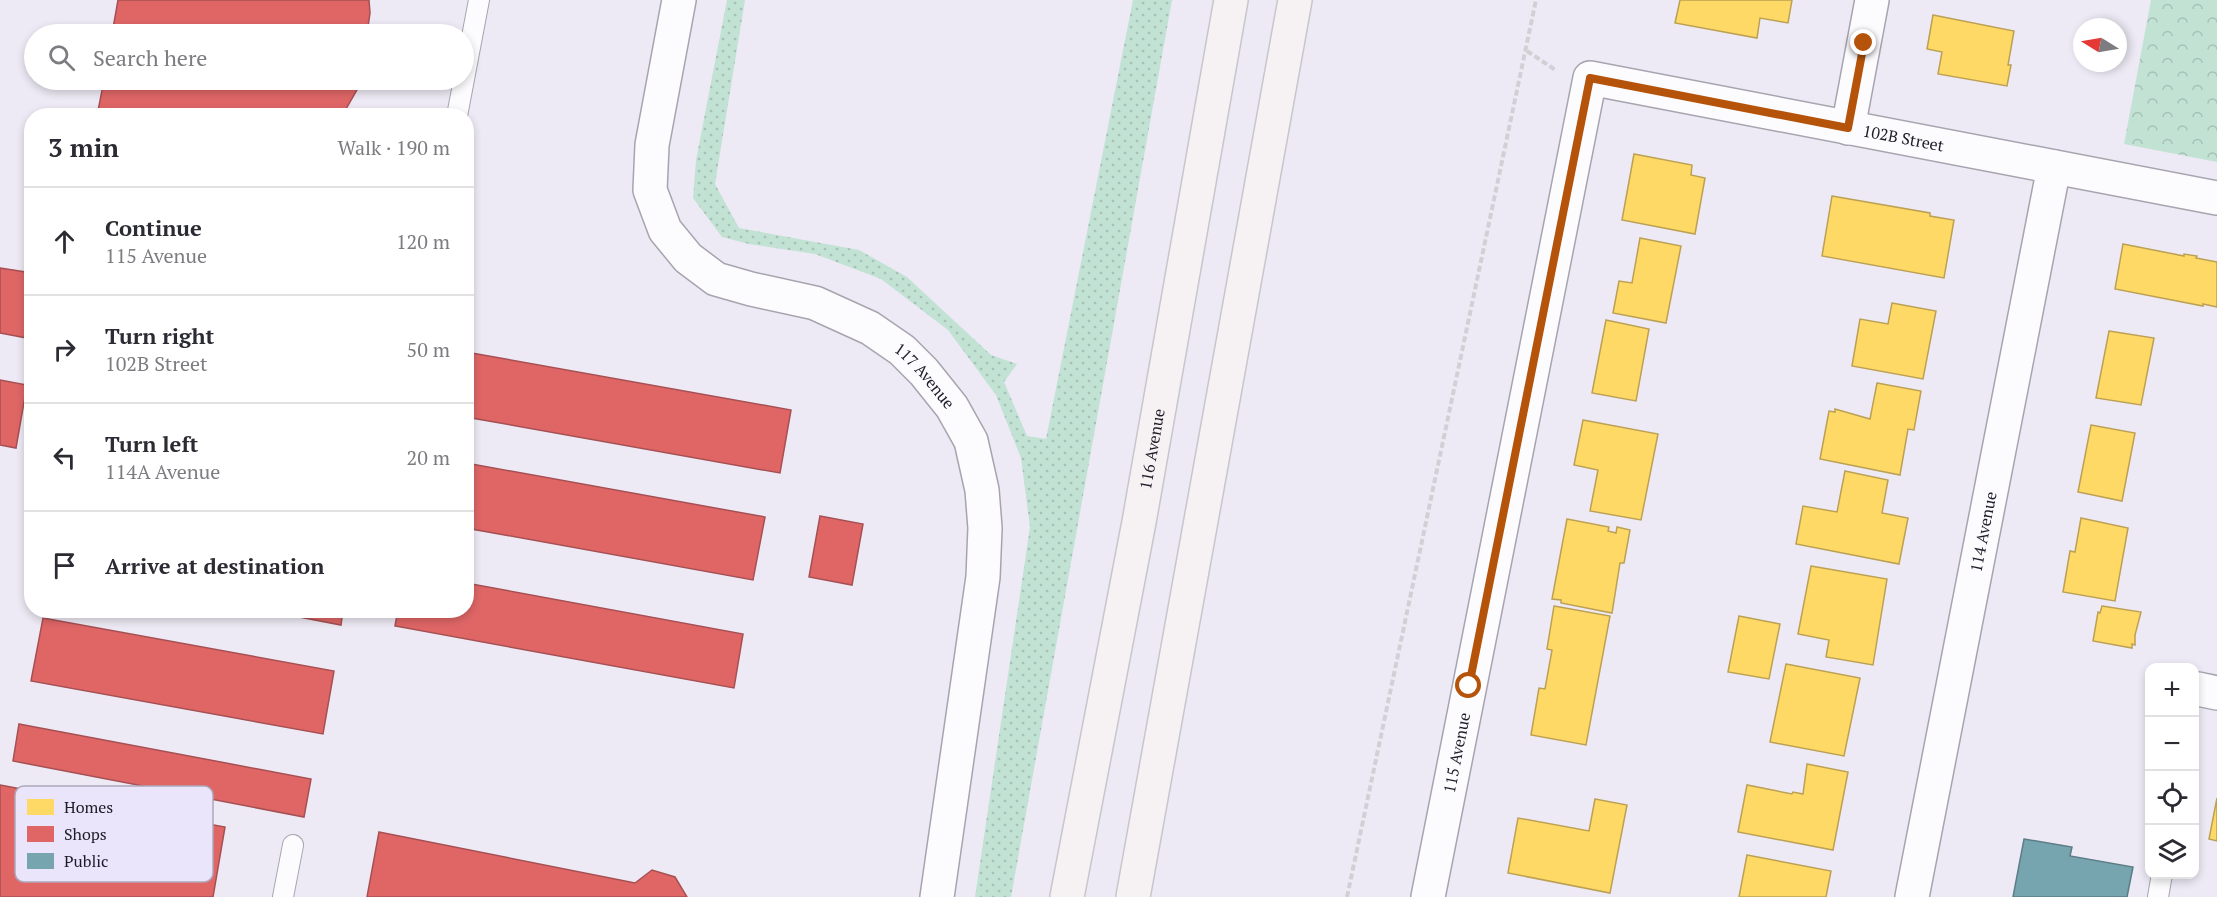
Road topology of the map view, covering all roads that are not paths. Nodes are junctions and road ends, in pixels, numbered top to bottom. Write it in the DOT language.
graph roads {
  1 [pos="479,0"];
  2 [pos="679,0"];
  3 [pos="1231,0"];
  4 [pos="1295,0"];
  5 [pos="1872,0"];
  6 [pos="474,26"];
  7 [pos="1590,78"];
  8 [pos="462,90"];
  9 [pos="459,108"];
  10 [pos="1848,128"];
  11 [pos="2054,167"];
  12 [pos="2217,198"];
  13 [pos="293,845"];
  14 [pos="2161,879"];
  15 [pos="284,897"];
  16 [pos="937,897"];
  17 [pos="1067,897"];
  18 [pos="1133,897"];
  19 [pos="1428,897"];
  20 [pos="1912,897"];
  21 [pos="2158,897"];
  1 -- 6 [label="lane"];
  2 -- 16 [label="street, 117 Avenue"];
  3 -- 17 [label="main road, 116 Avenue"];
  4 -- 18 [label="main road"];
  5 -- 10 [label="street"];
  7 -- 10 [label="street, 102B Street"];
  7 -- 19 [label="street, 115 Avenue"];
  8 -- 9 [label="lane"];
  10 -- 11 [label="street, 102B Street"];
  11 -- 12 [label="street, 102B Street"];
  11 -- 20 [label="street, 114 Avenue"];
  13 -- 15 [label="lane"];
  14 -- 21 [label="lane"];
}
